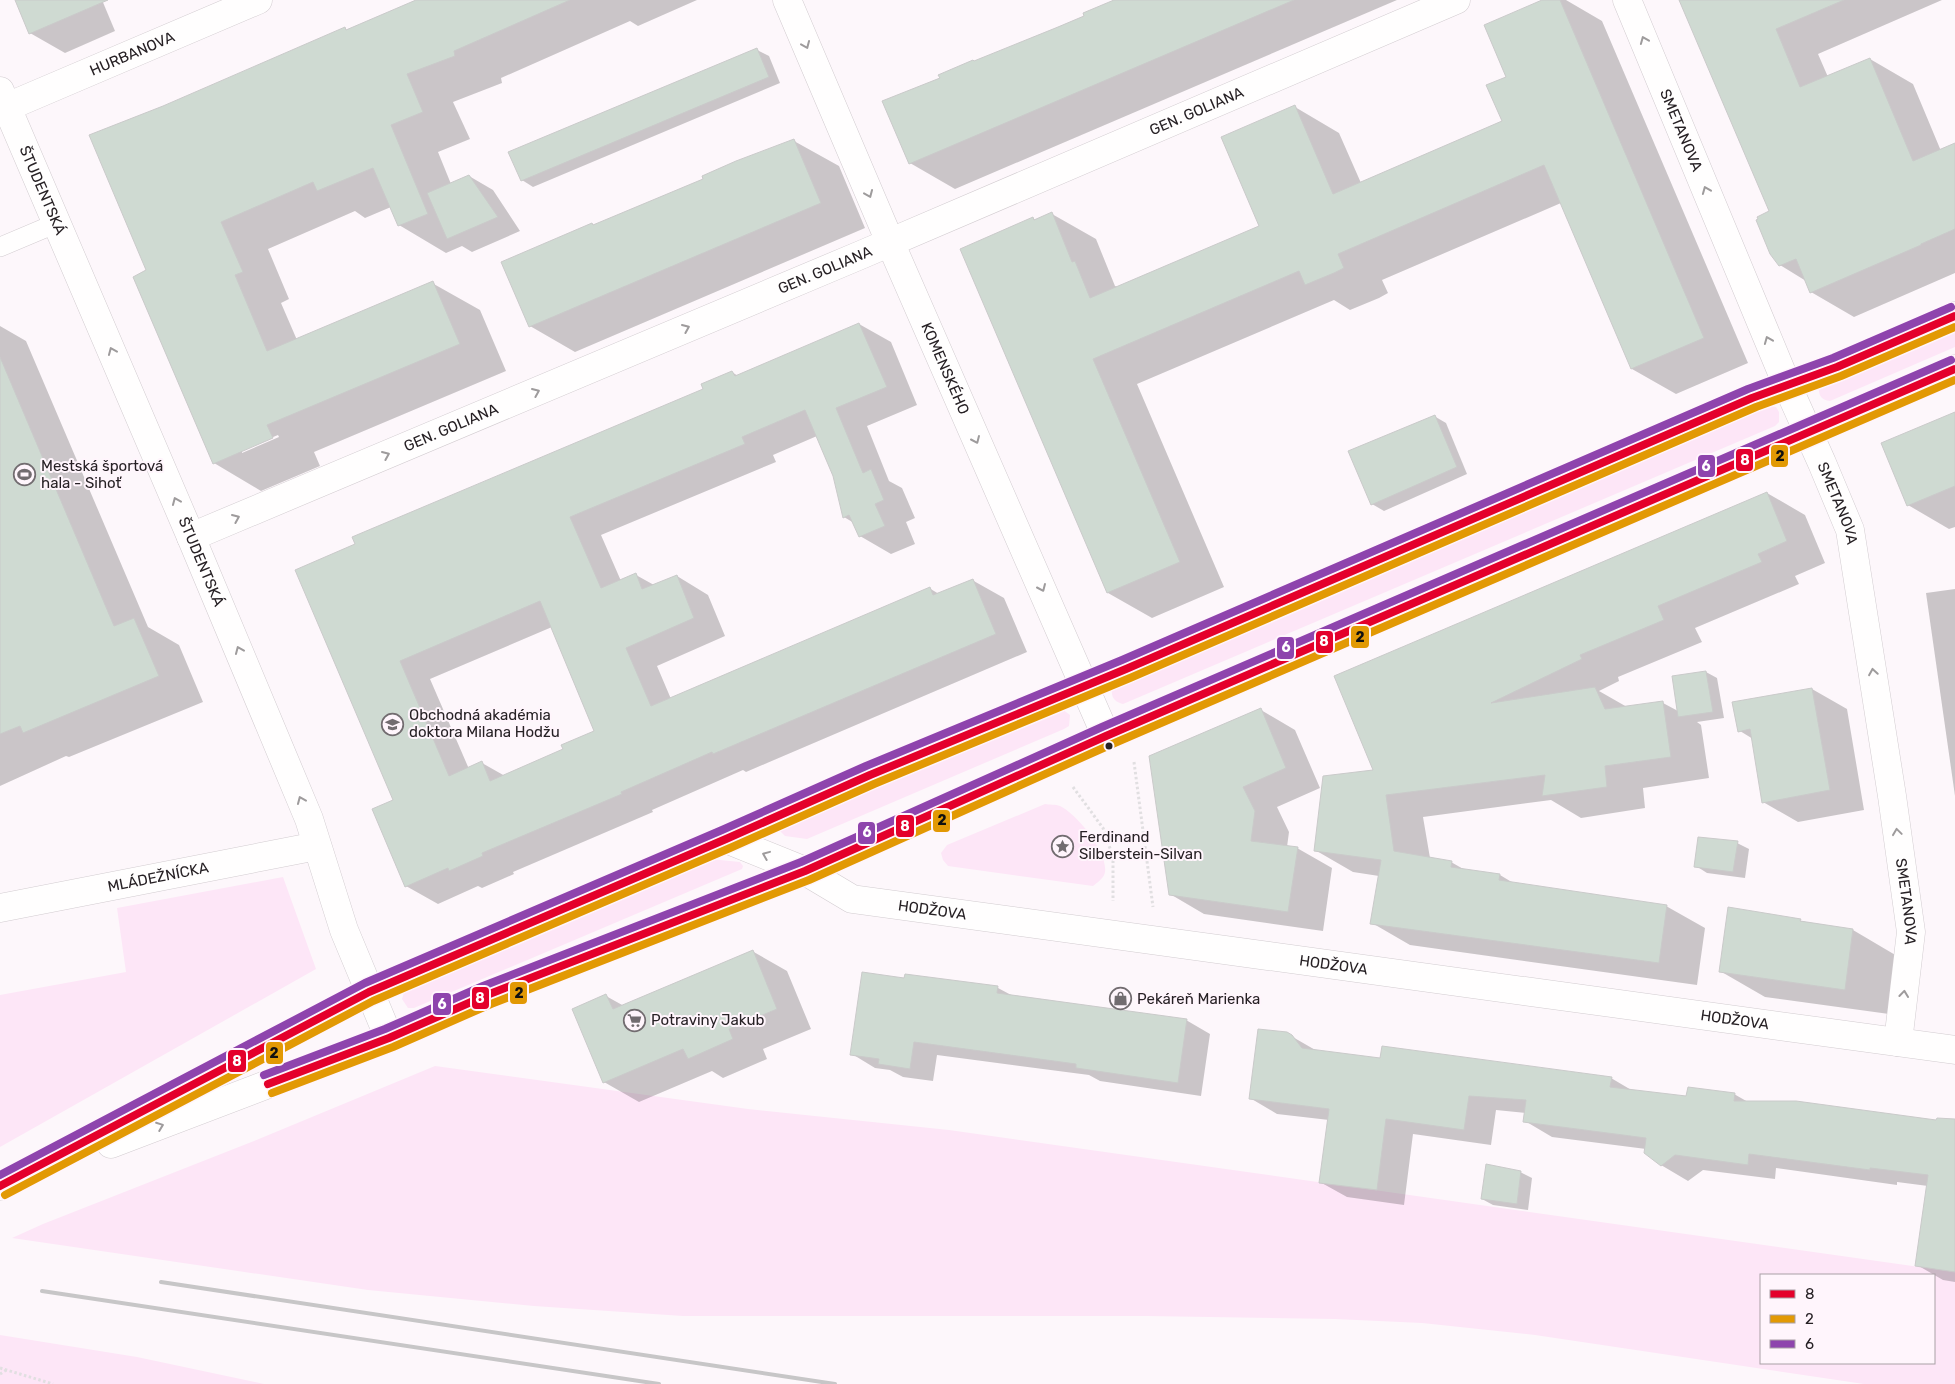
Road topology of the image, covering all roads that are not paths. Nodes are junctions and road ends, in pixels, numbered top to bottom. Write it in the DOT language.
graph roads {
  1 [pos="258,0"];
  2 [pos="787,0"];
  3 [pos="1456,0"];
  4 [pos="1628,0"];
  5 [pos="3,99"];
  6 [pos="57,223"];
  7 [pos="890,242"];
  8 [pos="0,246"];
  9 [pos="1955,316"];
  10 [pos="1955,369"];
  11 [pos="1786,385"];
  12 [pos="1808,432"];
  13 [pos="192,537"];
  14 [pos="1083,687"];
  15 [pos="1106,736"];
  16 [pos="726,839"];
  17 [pos="317,846"];
  18 [pos="805,871"];
  19 [pos="0,908"];
  20 [pos="369,992"];
  21 [pos="389,1038"];
  22 [pos="1898,1042"];
  23 [pos="1955,1050"];
  24 [pos="0,1187"];
  1 -- 5 [label="street, HURBANOVA"];
  2 -- 7 [label="street, KOMENSKÉHO, one-way"];
  3 -- 7 [label="street, GEN. GOLIANA"];
  11 -- 4 [label="street, SMETANOVA, one-way"];
  5 -- 6 [label="street, ŠTUDENTSKÁ"];
  6 -- 8 [label="lane"];
  13 -- 6 [label="street, ŠTUDENTSKÁ, one-way"];
  13 -- 7 [label="street, GEN. GOLIANA, one-way"];
  7 -- 14 [label="street, KOMENSKÉHO, one-way"];
  9 -- 11 [label="street"];
  10 -- 12 [label="street"];
  11 -- 12 [label="street, SMETANOVA"];
  11 -- 14 [label="street"];
  12 -- 15 [label="street"];
  22 -- 12 [label="street, SMETANOVA, one-way"];
  17 -- 13 [label="street, ŠTUDENTSKÁ, one-way"];
  14 -- 15 [label="street, KOMENSKÉHO"];
  14 -- 16 [label="street"];
  15 -- 18 [label="street"];
  18 -- 16 [label="street, HODŽOVA, one-way"];
  16 -- 20 [label="street"];
  17 -- 19 [label="street, MLÁDEŽNÍCKA"];
  17 -- 20 [label="street, ŠTUDENTSKÁ"];
  18 -- 21 [label="street"];
  18 -- 22 [label="street, HODŽOVA"];
  20 -- 21 [label="street, ŠTUDENTSKÁ"];
  20 -- 24 [label="street"];
  24 -- 21 [label="street, one-way"];
  22 -- 23 [label="street, HODŽOVA"];
}
